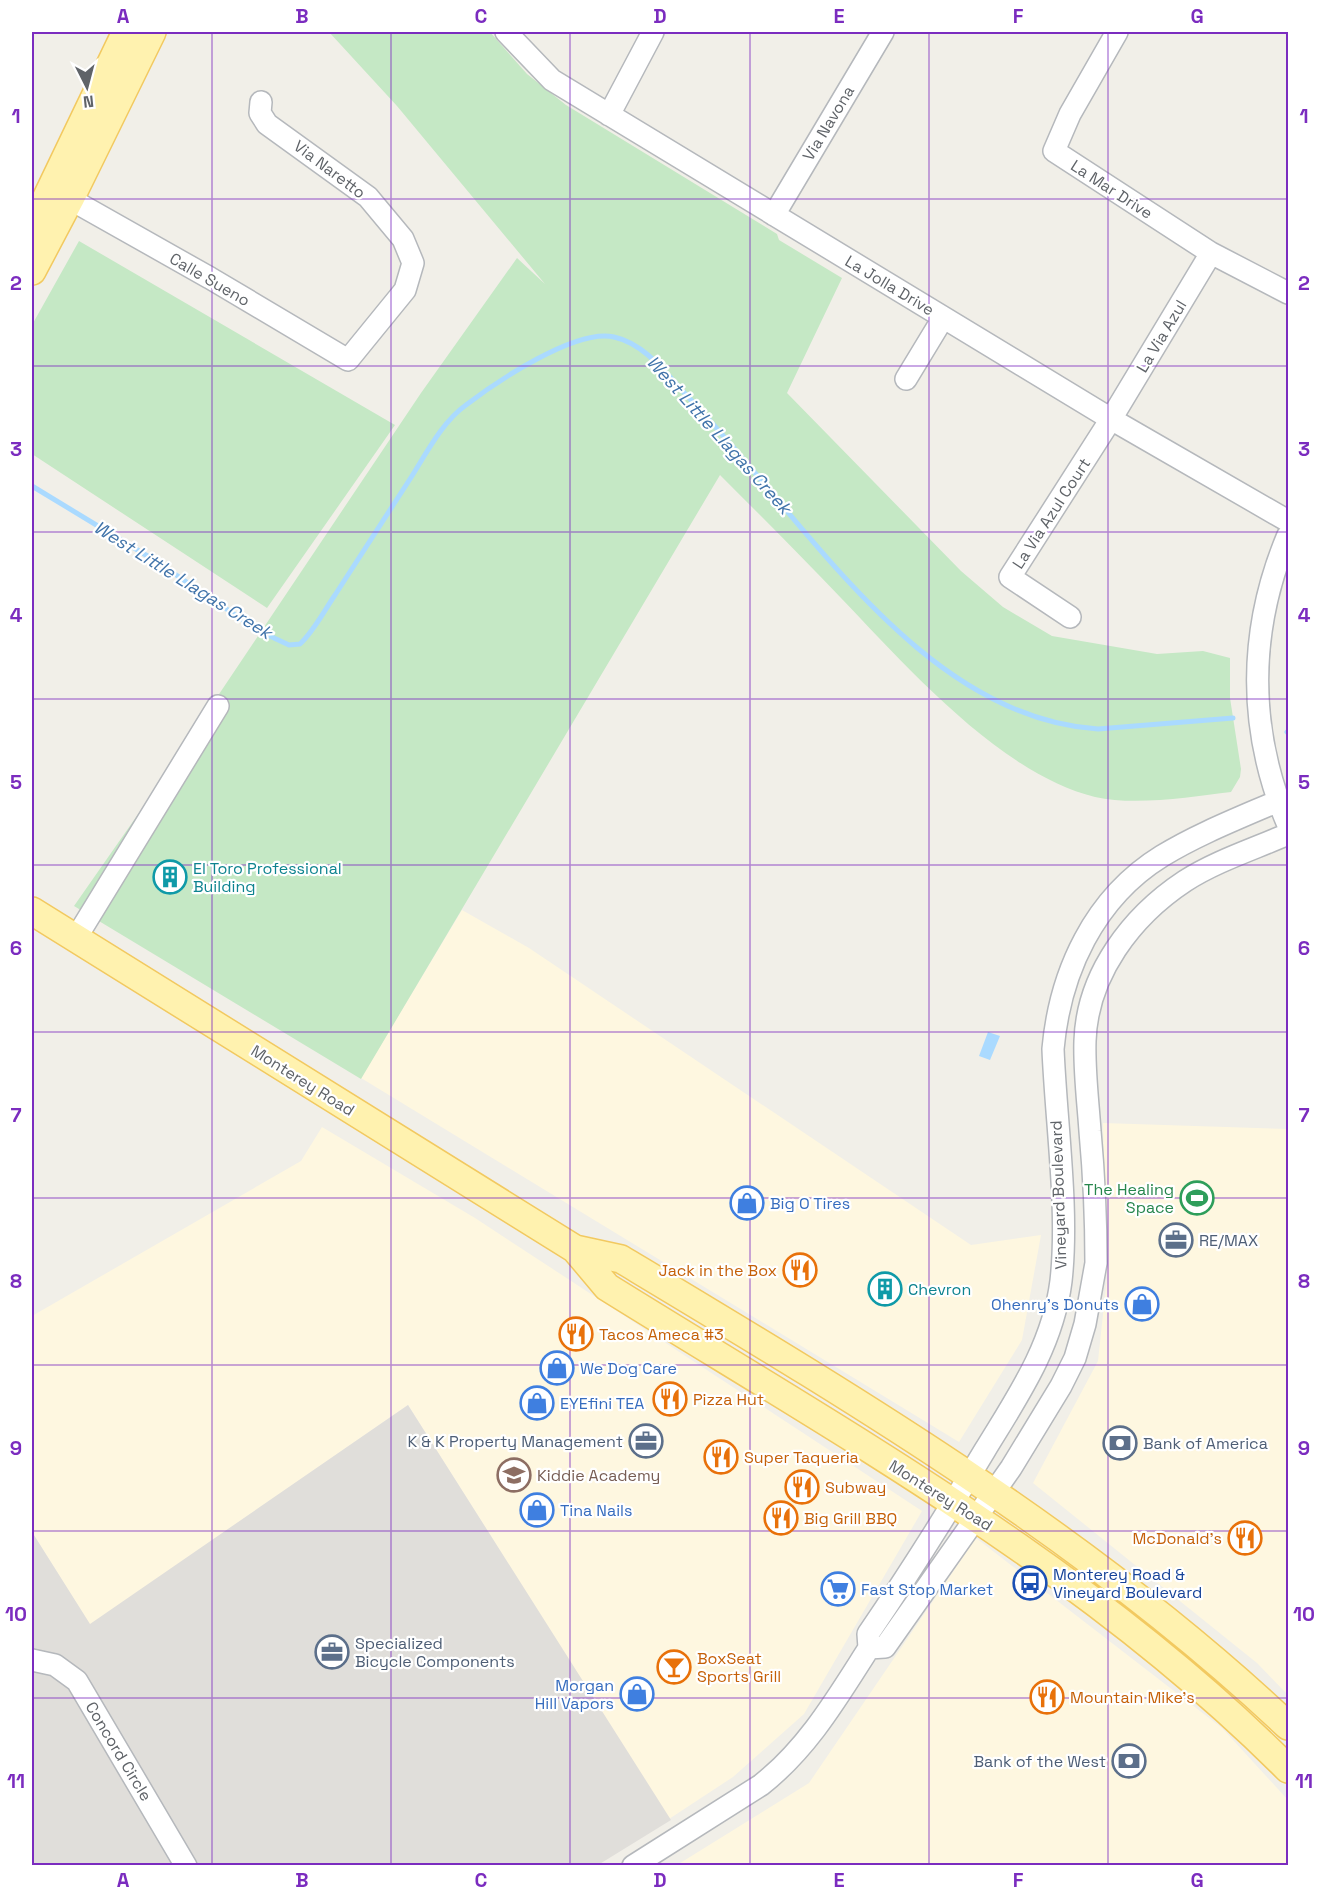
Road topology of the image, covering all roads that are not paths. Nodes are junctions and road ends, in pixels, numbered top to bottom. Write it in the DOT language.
graph roads {
  1 [pos="126,32"];
  2 [pos="152,32"];
  3 [pos="506,32"];
  4 [pos="653,32"];
  5 [pos="883,32"];
  6 [pos="1117,32"];
  7 [pos="261,102"];
  8 [pos="609,115"];
  9 [pos="70,199"];
  10 [pos="774,215"];
  11 [pos="32,228"];
  12 [pos="1211,254"];
  13 [pos="32,271"];
  14 [pos="1288,292"];
  15 [pos="943,318"];
  16 [pos="348,360"];
  17 [pos="906,379"];
  18 [pos="1111,419"];
  19 [pos="1288,521"];
  20 [pos="1288,535"];
  21 [pos="1070,617"];
  22 [pos="218,706"];
  23 [pos="1278,801"];
  24 [pos="1288,825"];
  25 [pos="1288,834"];
  26 [pos="32,911"];
  27 [pos="76,938"];
  28 [pos="575,1250"];
  29 [pos="969,1477"];
  30 [pos="994,1493"];
  31 [pos="954,1503"];
  32 [pos="977,1517"];
  33 [pos="869,1648"];
  34 [pos="32,1660"];
  35 [pos="1288,1726"];
  36 [pos="1288,1769"];
  37 [pos="186,1866"];
  38 [pos="633,1866"];
  1 -- 11 [label="main road"];
  2 -- 9 [label="main road"];
  3 -- 8 [label="street, La Jolla Drive"];
  4 -- 8 [label="street"];
  5 -- 10 [label="street, Via Navona"];
  6 -- 12 [label="street, La Mar Drive"];
  7 -- 16 [label="street, Via Naretto"];
  8 -- 10 [label="street, La Jolla Drive"];
  9 -- 13 [label="main road"];
  9 -- 16 [label="street, Calle Sueno"];
  10 -- 15 [label="street, La Jolla Drive"];
  12 -- 14 [label="street, La Mar Drive"];
  12 -- 18 [label="street, La Via Azul"];
  15 -- 17 [label="street"];
  15 -- 18 [label="street, La Jolla Drive"];
  18 -- 19 [label="street, La Jolla Drive"];
  18 -- 21 [label="street, La Via Azul Court"];
  20 -- 23 [label="street"];
  22 -- 27 [label="street"];
  23 -- 24 [label="street"];
  23 -- 29 [label="street, Vineyard Boulevard"];
  25 -- 30 [label="street, Vineyard Boulevard"];
  26 -- 27 [label="main road, Monterey Road"];
  27 -- 28 [label="main road, Monterey Road"];
  28 -- 29 [label="main road, Monterey Road"];
  28 -- 31 [label="main road, Monterey Road"];
  29 -- 30 [label="main road, Monterey Road"];
  29 -- 31 [label="street, Vineyard Boulevard"];
  30 -- 32 [label="street, Vineyard Boulevard"];
  30 -- 35 [label="main road, Monterey Road"];
  31 -- 32 [label="main road, Monterey Road"];
  31 -- 33 [label="street, Vineyard Boulevard"];
  32 -- 33 [label="street, Vineyard Boulevard"];
  32 -- 36 [label="main road, Monterey Road"];
  33 -- 38 [label="street, Vineyard Boulevard"];
  34 -- 37 [label="street, Concord Circle"];
}
